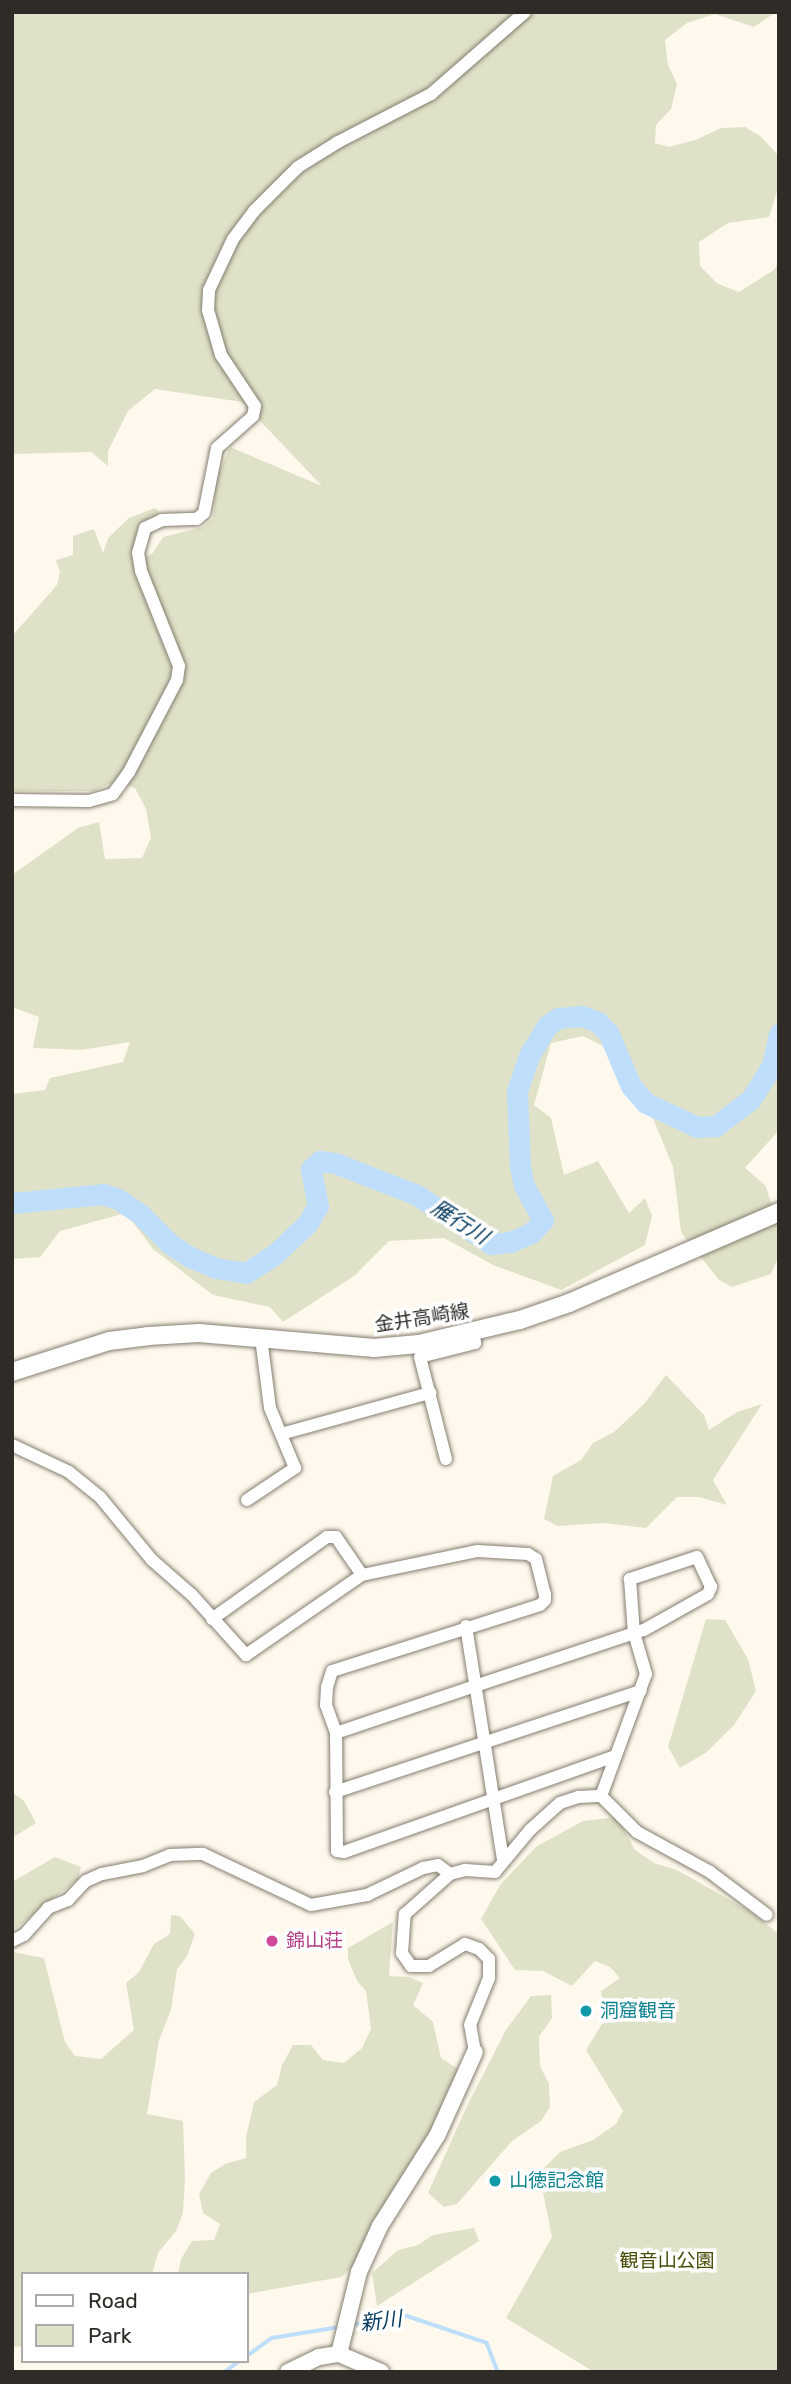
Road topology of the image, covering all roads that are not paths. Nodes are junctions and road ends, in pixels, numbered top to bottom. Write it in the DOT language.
graph roads {
  1 [pos="525,12"];
  2 [pos="12,800"];
  3 [pos="775,1214"];
  4 [pos="473,1332"];
  5 [pos="261,1338"];
  6 [pos="12,1373"];
  7 [pos="430,1392"];
  8 [pos="281,1434"];
  9 [pos="12,1445"];
  10 [pos="446,1459"];
  11 [pos="247,1500"];
  12 [pos="362,1575"];
  13 [pos="212,1619"];
  14 [pos="466,1626"];
  15 [pos="634,1633"];
  16 [pos="475,1686"];
  17 [pos="641,1691"];
  18 [pos="336,1733"];
  19 [pos="484,1745"];
  20 [pos="613,1757"];
  21 [pos="335,1792"];
  22 [pos="601,1796"];
  23 [pos="493,1801"];
  24 [pos="503,1859"];
  25 [pos="450,1874"];
  26 [pos="767,1915"];
  27 [pos="12,1941"];
  28 [pos="475,2052"];
  29 [pos="339,2354"];
  30 [pos="288,2372"];
  31 [pos="381,2372"];
  1 -- 2 [label="street"];
  3 -- 4 [label="main road, 金井高崎線"];
  4 -- 5 [label="main road, 金井高崎線"];
  4 -- 7 [label="street"];
  5 -- 6 [label="main road, 金井高崎線"];
  5 -- 8 [label="street"];
  7 -- 8 [label="street"];
  7 -- 10 [label="street"];
  8 -- 11 [label="street"];
  9 -- 13 [label="street"];
  12 -- 13 [label="street"];
  12 -- 13 [label="street"];
  12 -- 14 [label="street"];
  14 -- 16 [label="street"];
  14 -- 18 [label="street"];
  15 -- 15 [label="street"];
  15 -- 16 [label="street"];
  15 -- 17 [label="street"];
  16 -- 18 [label="street"];
  16 -- 19 [label="street"];
  17 -- 19 [label="street"];
  17 -- 20 [label="street"];
  18 -- 21 [label="street"];
  19 -- 21 [label="street"];
  19 -- 23 [label="street"];
  20 -- 22 [label="street"];
  20 -- 23 [label="street"];
  21 -- 23 [label="street"];
  22 -- 24 [label="street"];
  22 -- 26 [label="street"];
  23 -- 24 [label="street"];
  24 -- 25 [label="street"];
  25 -- 27 [label="street"];
  25 -- 28 [label="street"];
  28 -- 29 [label="street"];
  29 -- 30 [label="street"];
  29 -- 31 [label="street"];
}
